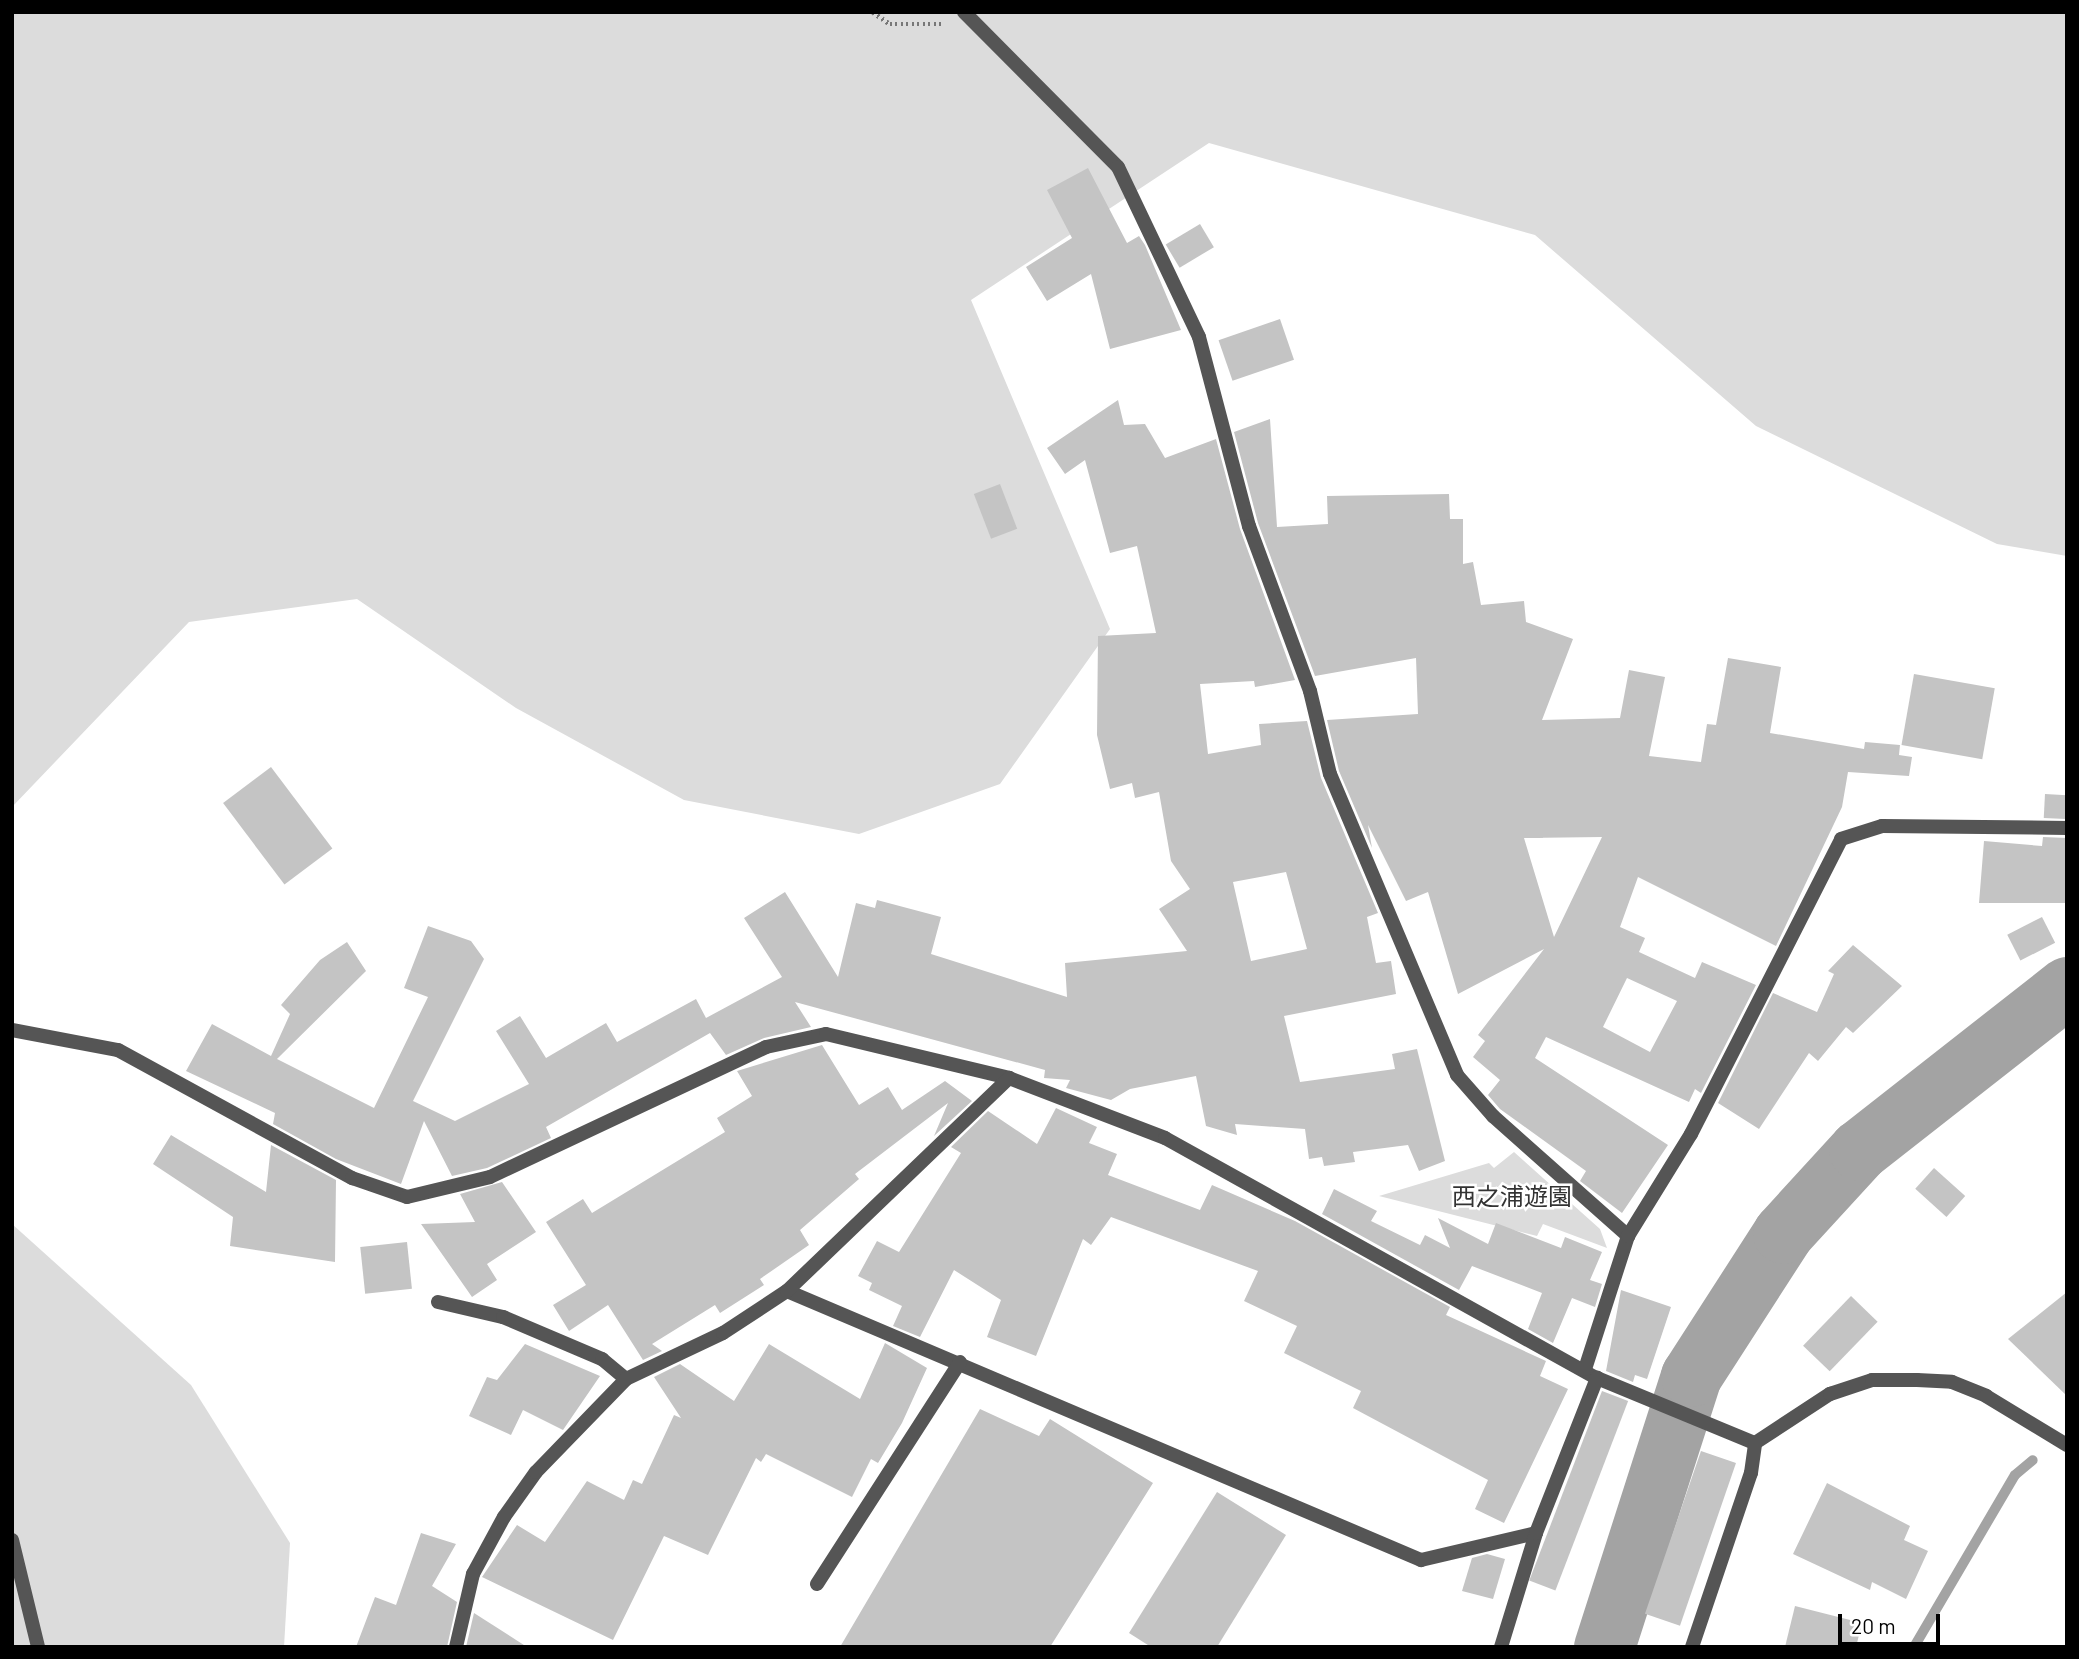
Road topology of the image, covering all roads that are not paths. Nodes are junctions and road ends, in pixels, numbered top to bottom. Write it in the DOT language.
graph roads {
  1 [pos="959,15"];
  2 [pos="2067,828"];
  3 [pos="12,1030"];
  4 [pos="1009,1078"];
  5 [pos="1628,1236"];
  6 [pos="787,1292"];
  7 [pos="438,1302"];
  8 [pos="960,1362"];
  9 [pos="1591,1373"];
  10 [pos="626,1379"];
  11 [pos="1755,1443"];
  12 [pos="2067,1445"];
  13 [pos="1536,1533"];
  14 [pos="12,1540"];
  15 [pos="817,1584"];
  16 [pos="37,1647"];
  17 [pos="456,1647"];
  18 [pos="1501,1647"];
  19 [pos="1692,1647"];
  1 -- 5 [label="street"];
  2 -- 5 [label="street"];
  3 -- 4 [label="street"];
  4 -- 6 [label="street"];
  4 -- 9 [label="street"];
  5 -- 9 [label="street"];
  6 -- 8 [label="street"];
  6 -- 10 [label="street"];
  7 -- 10 [label="street"];
  8 -- 13 [label="street"];
  8 -- 15 [label="street"];
  9 -- 11 [label="street"];
  9 -- 13 [label="street"];
  10 -- 17 [label="street"];
  11 -- 12 [label="street"];
  11 -- 19 [label="street"];
  13 -- 18 [label="street"];
  14 -- 16 [label="street"];
}
